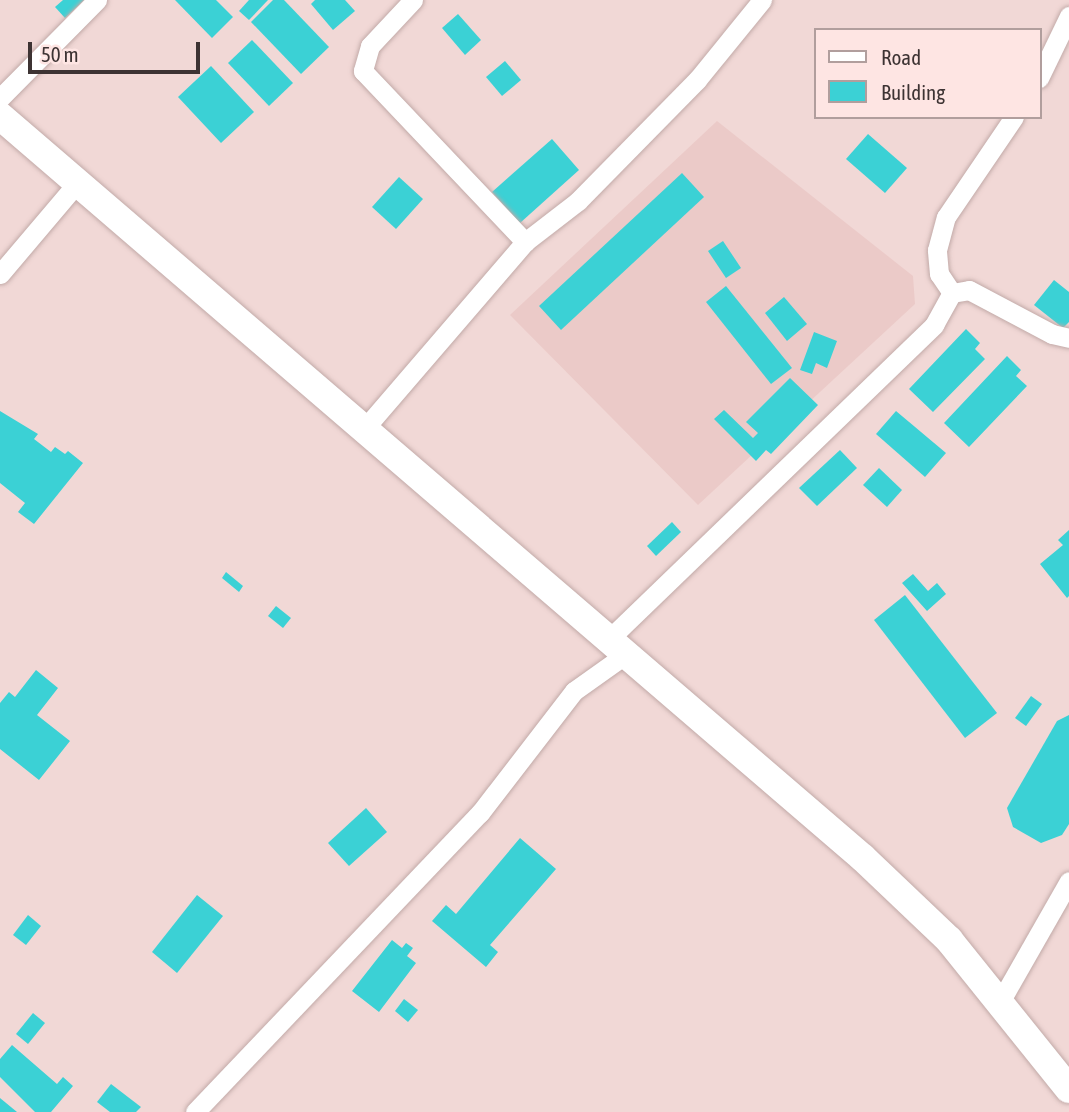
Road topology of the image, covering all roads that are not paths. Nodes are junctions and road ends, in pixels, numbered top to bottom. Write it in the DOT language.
graph roads {
  1 [pos="97,0"];
  2 [pos="413,0"];
  3 [pos="762,0"];
  4 [pos="1069,16"];
  5 [pos="1041,74"];
  6 [pos="0,98"];
  7 [pos="0,116"];
  8 [pos="1013,119"];
  9 [pos="78,183"];
  10 [pos="525,242"];
  11 [pos="0,274"];
  12 [pos="951,293"];
  13 [pos="1069,338"];
  14 [pos="365,428"];
  15 [pos="615,649"];
  16 [pos="1069,881"];
  17 [pos="1000,1002"];
  18 [pos="1069,1089"];
  19 [pos="195,1112"];
  1 -- 6 [label="street"];
  2 -- 10 [label="street"];
  3 -- 10 [label="street"];
  4 -- 5 [label="street"];
  7 -- 9 [label="main road"];
  8 -- 12 [label="street"];
  9 -- 11 [label="street"];
  9 -- 14 [label="main road"];
  10 -- 14 [label="street"];
  12 -- 13 [label="street"];
  12 -- 15 [label="street"];
  14 -- 15 [label="main road"];
  15 -- 17 [label="main road"];
  15 -- 19 [label="street"];
  16 -- 17 [label="street"];
  17 -- 18 [label="main road"];
}
